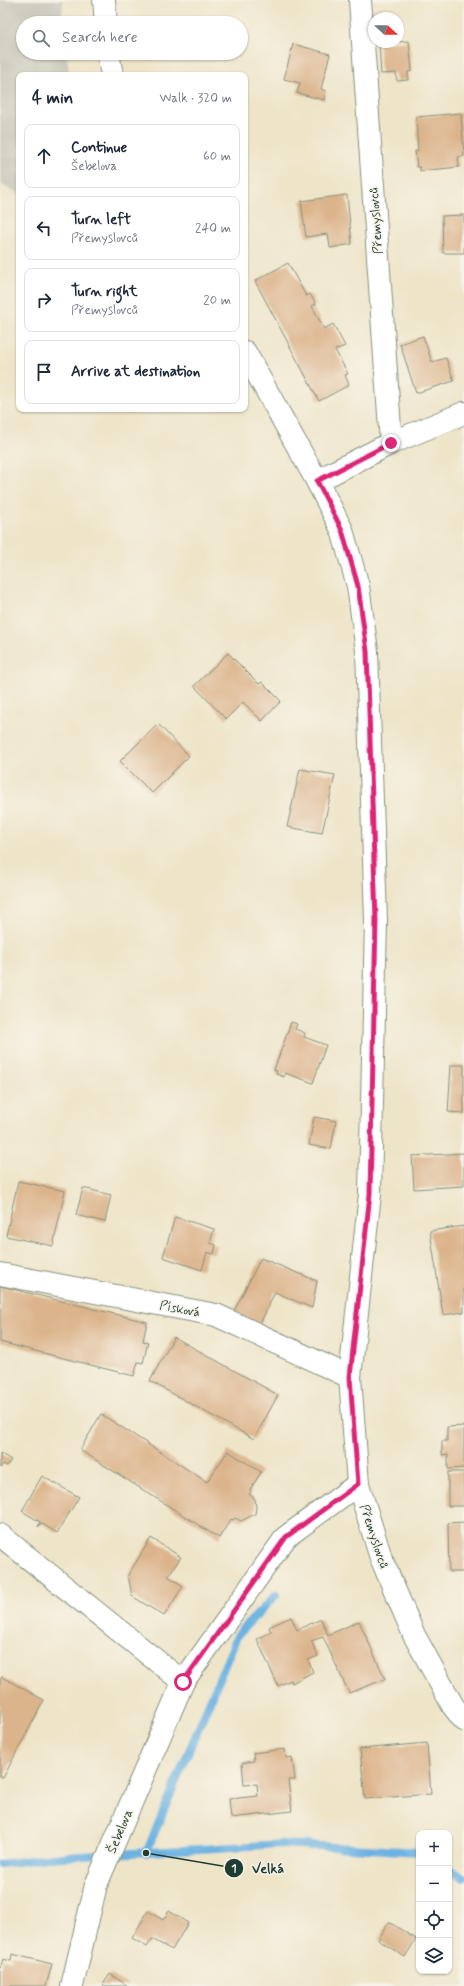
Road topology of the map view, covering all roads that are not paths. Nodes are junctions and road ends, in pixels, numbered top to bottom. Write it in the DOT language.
graph roads {
  1 [pos="104,0"];
  2 [pos="360,0"];
  3 [pos="105,16"];
  4 [pos="109,60"];
  5 [pos="111,72"];
  6 [pos="248,357"];
  7 [pos="464,413"];
  8 [pos="391,443"];
  9 [pos="317,481"];
  10 [pos="0,1274"];
  11 [pos="350,1377"];
  12 [pos="358,1484"];
  13 [pos="0,1535"];
  14 [pos="183,1682"];
  15 [pos="464,1720"];
  16 [pos="72,1986"];
  1 -- 3 [label="street"];
  2 -- 8 [label="street, Přemyslovců"];
  4 -- 5 [label="street"];
  6 -- 9 [label="street, Přemyslovců"];
  7 -- 8 [label="street"];
  8 -- 9 [label="street"];
  9 -- 11 [label="street, Přemyslovců"];
  10 -- 11 [label="street, Písková"];
  11 -- 12 [label="street, Přemyslovců"];
  12 -- 14 [label="street, Šebelova"];
  12 -- 15 [label="street, Přemyslovců"];
  13 -- 14 [label="street"];
  14 -- 16 [label="street, Šebelova"];
}
